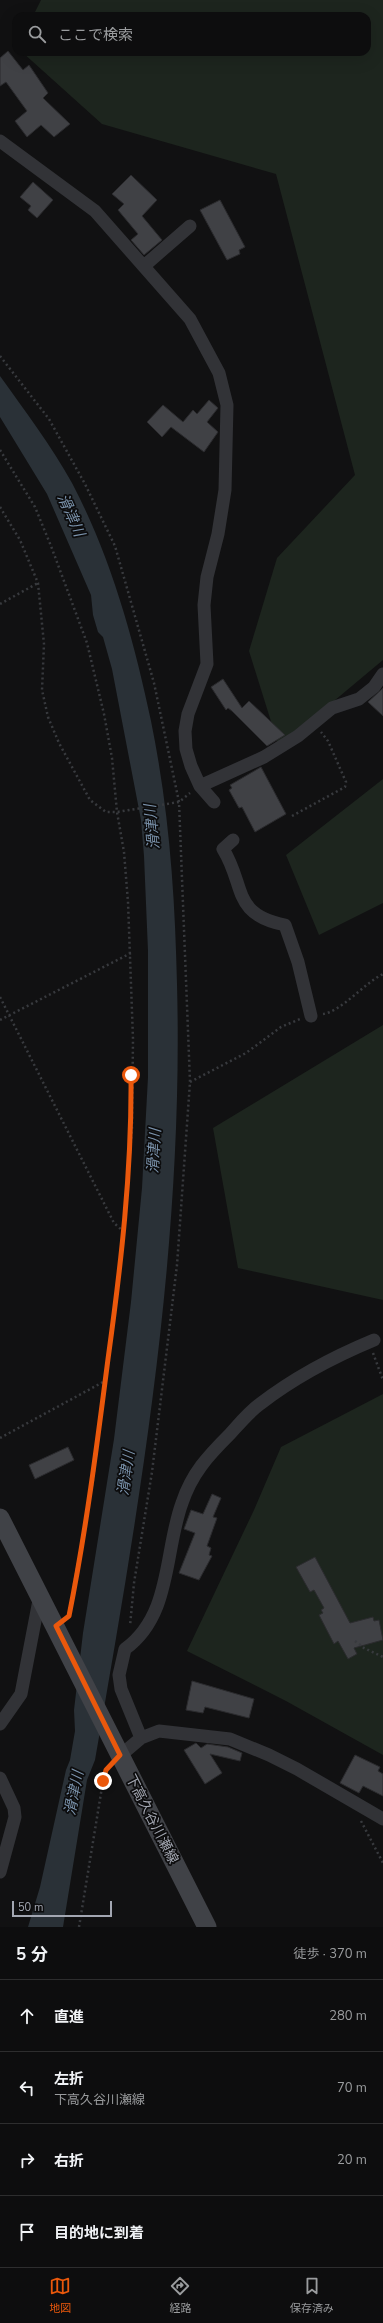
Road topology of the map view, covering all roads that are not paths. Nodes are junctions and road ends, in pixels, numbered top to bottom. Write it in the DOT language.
graph roads {
  1 [pos="0,142"];
  2 [pos="190,226"];
  3 [pos="144,266"];
  4 [pos="383,674"];
  5 [pos="200,786"];
  6 [pos="214,802"];
  7 [pos="232,840"];
  8 [pos="311,1016"];
  9 [pos="374,1340"];
  10 [pos="0,1518"];
  11 [pos="40,1595"];
  12 [pos="0,1724"];
  13 [pos="141,1738"];
  14 [pos="118,1750"];
  15 [pos="0,1778"];
  16 [pos="383,1819"];
  17 [pos="0,1872"];
  18 [pos="207,1927"];
  1 -- 3 [label="street"];
  2 -- 3 [label="street"];
  3 -- 5 [label="street"];
  4 -- 5 [label="street"];
  5 -- 6 [label="street"];
  7 -- 8 [label="street"];
  9 -- 13 [label="street"];
  10 -- 11 [label="main road, 下高久谷川瀬線"];
  11 -- 12 [label="street"];
  11 -- 14 [label="main road, 下高久谷川瀬線"];
  13 -- 14 [label="street"];
  13 -- 16 [label="street"];
  14 -- 18 [label="main road, 下高久谷川瀬線"];
  15 -- 17 [label="street"];
}
